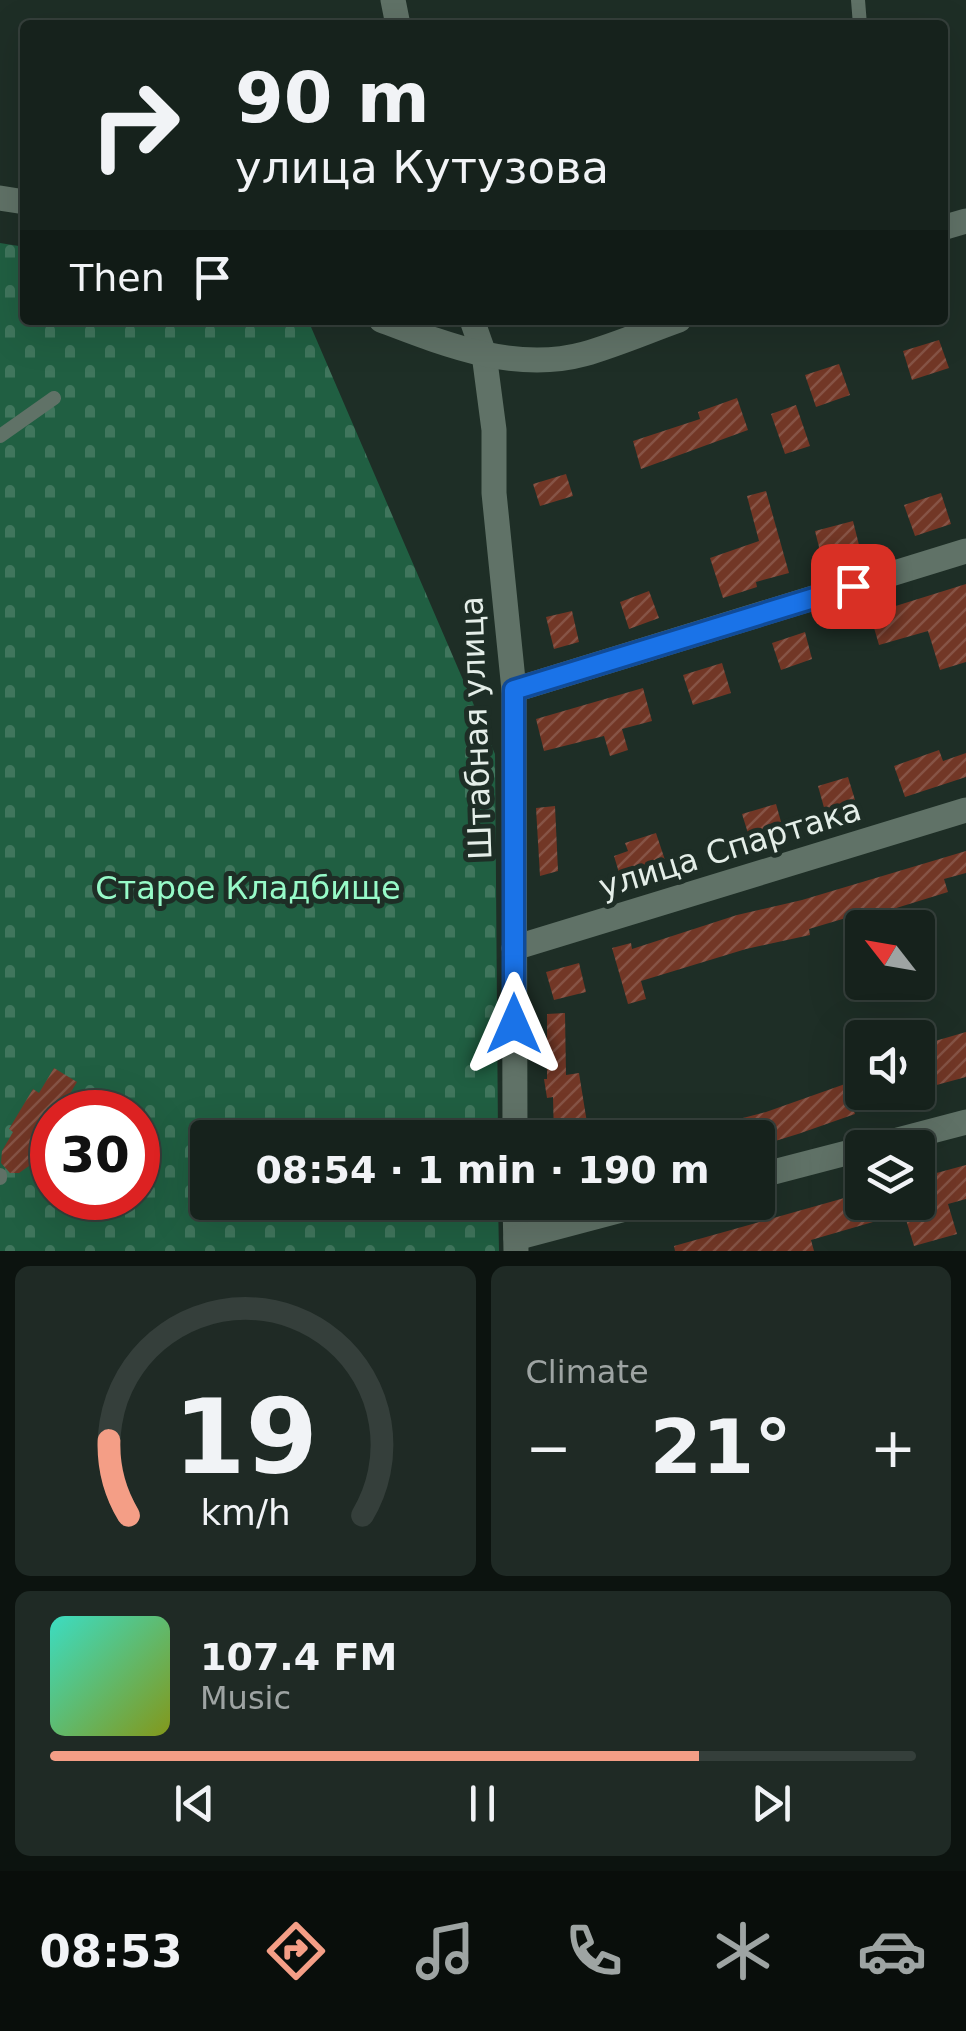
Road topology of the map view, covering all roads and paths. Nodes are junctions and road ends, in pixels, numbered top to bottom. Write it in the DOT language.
graph roads {
  1 [pos="394,325"];
  2 [pos="474,325"];
  3 [pos="666,325"];
  4 [pos="484,354"];
  5 [pos="54,398"];
  6 [pos="0,436"];
  7 [pos="966,551"];
  8 [pos="514,690"];
  9 [pos="966,810"];
  10 [pos="514,948"];
  11 [pos="515,1120"];
  12 [pos="966,1122"];
  13 [pos="935,1130"];
  14 [pos="845,1153"];
  15 [pos="775,1172"];
  16 [pos="594,1220"];
  17 [pos="516,1244"];
  1 -- 4 [label="street"];
  2 -- 4 [label="street, Штабная улица"];
  3 -- 4 [label="street"];
  4 -- 8 [label="street, Штабная улица"];
  5 -- 6 [label="lane"];
  7 -- 8 [label="street"];
  8 -- 10 [label="street, Штабная улица"];
  9 -- 10 [label="street, улица Спартака"];
  10 -- 11 [label="street, Штабная улица"];
  12 -- 13 [label="street"];
  14 -- 15 [label="street"];
  16 -- 17 [label="street"];
}
